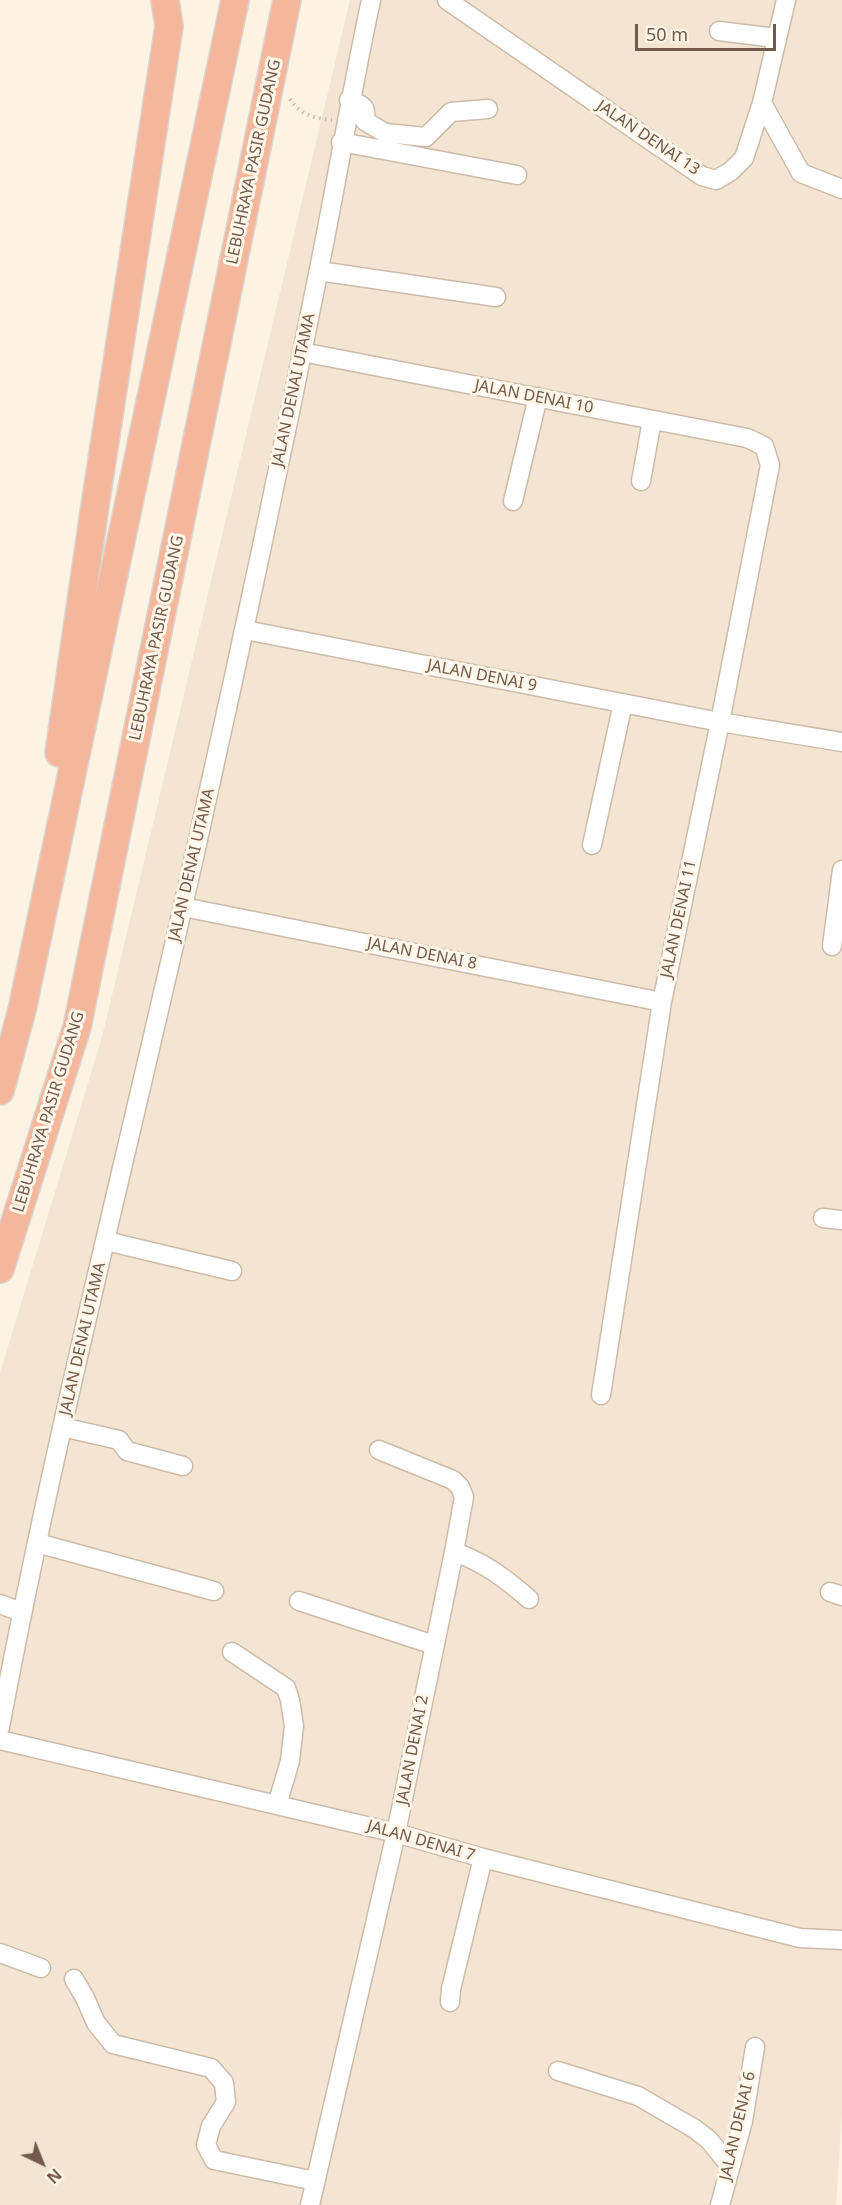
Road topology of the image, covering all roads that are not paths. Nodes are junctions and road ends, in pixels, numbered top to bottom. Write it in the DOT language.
graph roads {
  1 [pos="165,0"];
  2 [pos="236,0"];
  3 [pos="287,0"];
  4 [pos="371,0"];
  5 [pos="447,0"];
  6 [pos="786,0"];
  7 [pos="719,31"];
  8 [pos="776,38"];
  9 [pos="349,100"];
  10 [pos="762,103"];
  11 [pos="488,109"];
  12 [pos="341,142"];
  13 [pos="517,175"];
  14 [pos="842,189"];
  15 [pos="319,271"];
  16 [pos="496,297"];
  17 [pos="302,352"];
  18 [pos="537,397"];
  19 [pos="652,420"];
  20 [pos="764,447"];
  21 [pos="641,481"];
  22 [pos="513,501"];
  23 [pos="245,630"];
  24 [pos="622,703"];
  25 [pos="720,722"];
  26 [pos="842,742"];
  27 [pos="592,845"];
  28 [pos="842,870"];
  29 [pos="183,907"];
  30 [pos="832,946"];
  31 [pos="662,1002"];
  32 [pos="21,1010"];
  33 [pos="0,1091"];
  34 [pos="823,1218"];
  35 [pos="842,1220"];
  36 [pos="106,1241"];
  37 [pos="0,1269"];
  38 [pos="232,1271"];
  39 [pos="601,1395"];
  40 [pos="62,1427"];
  41 [pos="379,1450"];
  42 [pos="183,1466"];
  43 [pos="37,1543"];
  44 [pos="454,1552"];
  45 [pos="214,1591"];
  46 [pos="529,1599"];
  47 [pos="299,1601"];
  48 [pos="0,1604"];
  49 [pos="21,1612"];
  50 [pos="434,1645"];
  51 [pos="232,1652"];
  52 [pos="0,1727"];
  53 [pos="0,1740"];
  54 [pos="277,1805"];
  55 [pos="396,1833"];
  56 [pos="483,1858"];
  57 [pos="842,1940"];
  58 [pos="0,1953"];
  59 [pos="41,1968"];
  60 [pos="74,1980"];
  61 [pos="450,2002"];
  62 [pos="755,2047"];
  63 [pos="558,2071"];
  64 [pos="730,2166"];
  65 [pos="315,2181"];
  66 [pos="313,2204"];
  67 [pos="720,2205"];
  1 -- 32 [label="highway"];
  2 -- 32 [label="highway"];
  3 -- 37 [label="highway, LEBUHRAYA PASIR GUDANG"];
  4 -- 9 [label="street, JALAN DENAI UTAMA"];
  5 -- 10 [label="street, JALAN DENAI 13"];
  6 -- 8 [label="street, JALAN DENAI 13"];
  7 -- 8 [label="street"];
  8 -- 10 [label="street, JALAN DENAI 13"];
  9 -- 11 [label="street"];
  9 -- 12 [label="street, JALAN DENAI UTAMA"];
  10 -- 14 [label="street"];
  12 -- 13 [label="street"];
  12 -- 15 [label="street, JALAN DENAI UTAMA"];
  15 -- 16 [label="street"];
  15 -- 17 [label="street, JALAN DENAI UTAMA"];
  17 -- 18 [label="street, JALAN DENAI 10"];
  17 -- 23 [label="street, JALAN DENAI UTAMA"];
  18 -- 19 [label="street, JALAN DENAI 10"];
  18 -- 22 [label="street"];
  19 -- 20 [label="street, JALAN DENAI 10"];
  19 -- 21 [label="street"];
  20 -- 25 [label="street, JALAN DENAI 11"];
  23 -- 24 [label="street, JALAN DENAI 9"];
  23 -- 29 [label="street, JALAN DENAI UTAMA"];
  24 -- 25 [label="street, JALAN DENAI 9"];
  24 -- 27 [label="street"];
  25 -- 26 [label="street, JALAN DENAI 9"];
  25 -- 31 [label="street, JALAN DENAI 11"];
  28 -- 30 [label="street"];
  29 -- 31 [label="street, JALAN DENAI 8"];
  29 -- 36 [label="street, JALAN DENAI UTAMA"];
  31 -- 39 [label="street, JALAN DENAI 11"];
  32 -- 33 [label="highway"];
  34 -- 35 [label="street"];
  36 -- 38 [label="street"];
  36 -- 40 [label="street, JALAN DENAI UTAMA"];
  40 -- 42 [label="street"];
  40 -- 43 [label="street, JALAN DENAI UTAMA"];
  41 -- 44 [label="street, JALAN DENAI 2"];
  43 -- 45 [label="street"];
  43 -- 49 [label="street, JALAN DENAI UTAMA"];
  44 -- 46 [label="street"];
  44 -- 50 [label="street, JALAN DENAI 2"];
  47 -- 50 [label="street"];
  48 -- 49 [label="street"];
  49 -- 52 [label="street, JALAN DENAI UTAMA"];
  50 -- 55 [label="street, JALAN DENAI 2"];
  51 -- 54 [label="street"];
  53 -- 54 [label="street, JALAN DENAI 7"];
  54 -- 55 [label="street, JALAN DENAI 7"];
  55 -- 56 [label="street, JALAN DENAI 7"];
  55 -- 65 [label="street, JALAN DENAI 2"];
  56 -- 57 [label="street, JALAN DENAI 7"];
  56 -- 61 [label="street"];
  58 -- 59 [label="street"];
  60 -- 65 [label="street"];
  62 -- 64 [label="street, JALAN DENAI 6"];
  63 -- 64 [label="street"];
  64 -- 67 [label="street, JALAN DENAI 6"];
  65 -- 66 [label="street, JALAN DENAI 2"];
}
